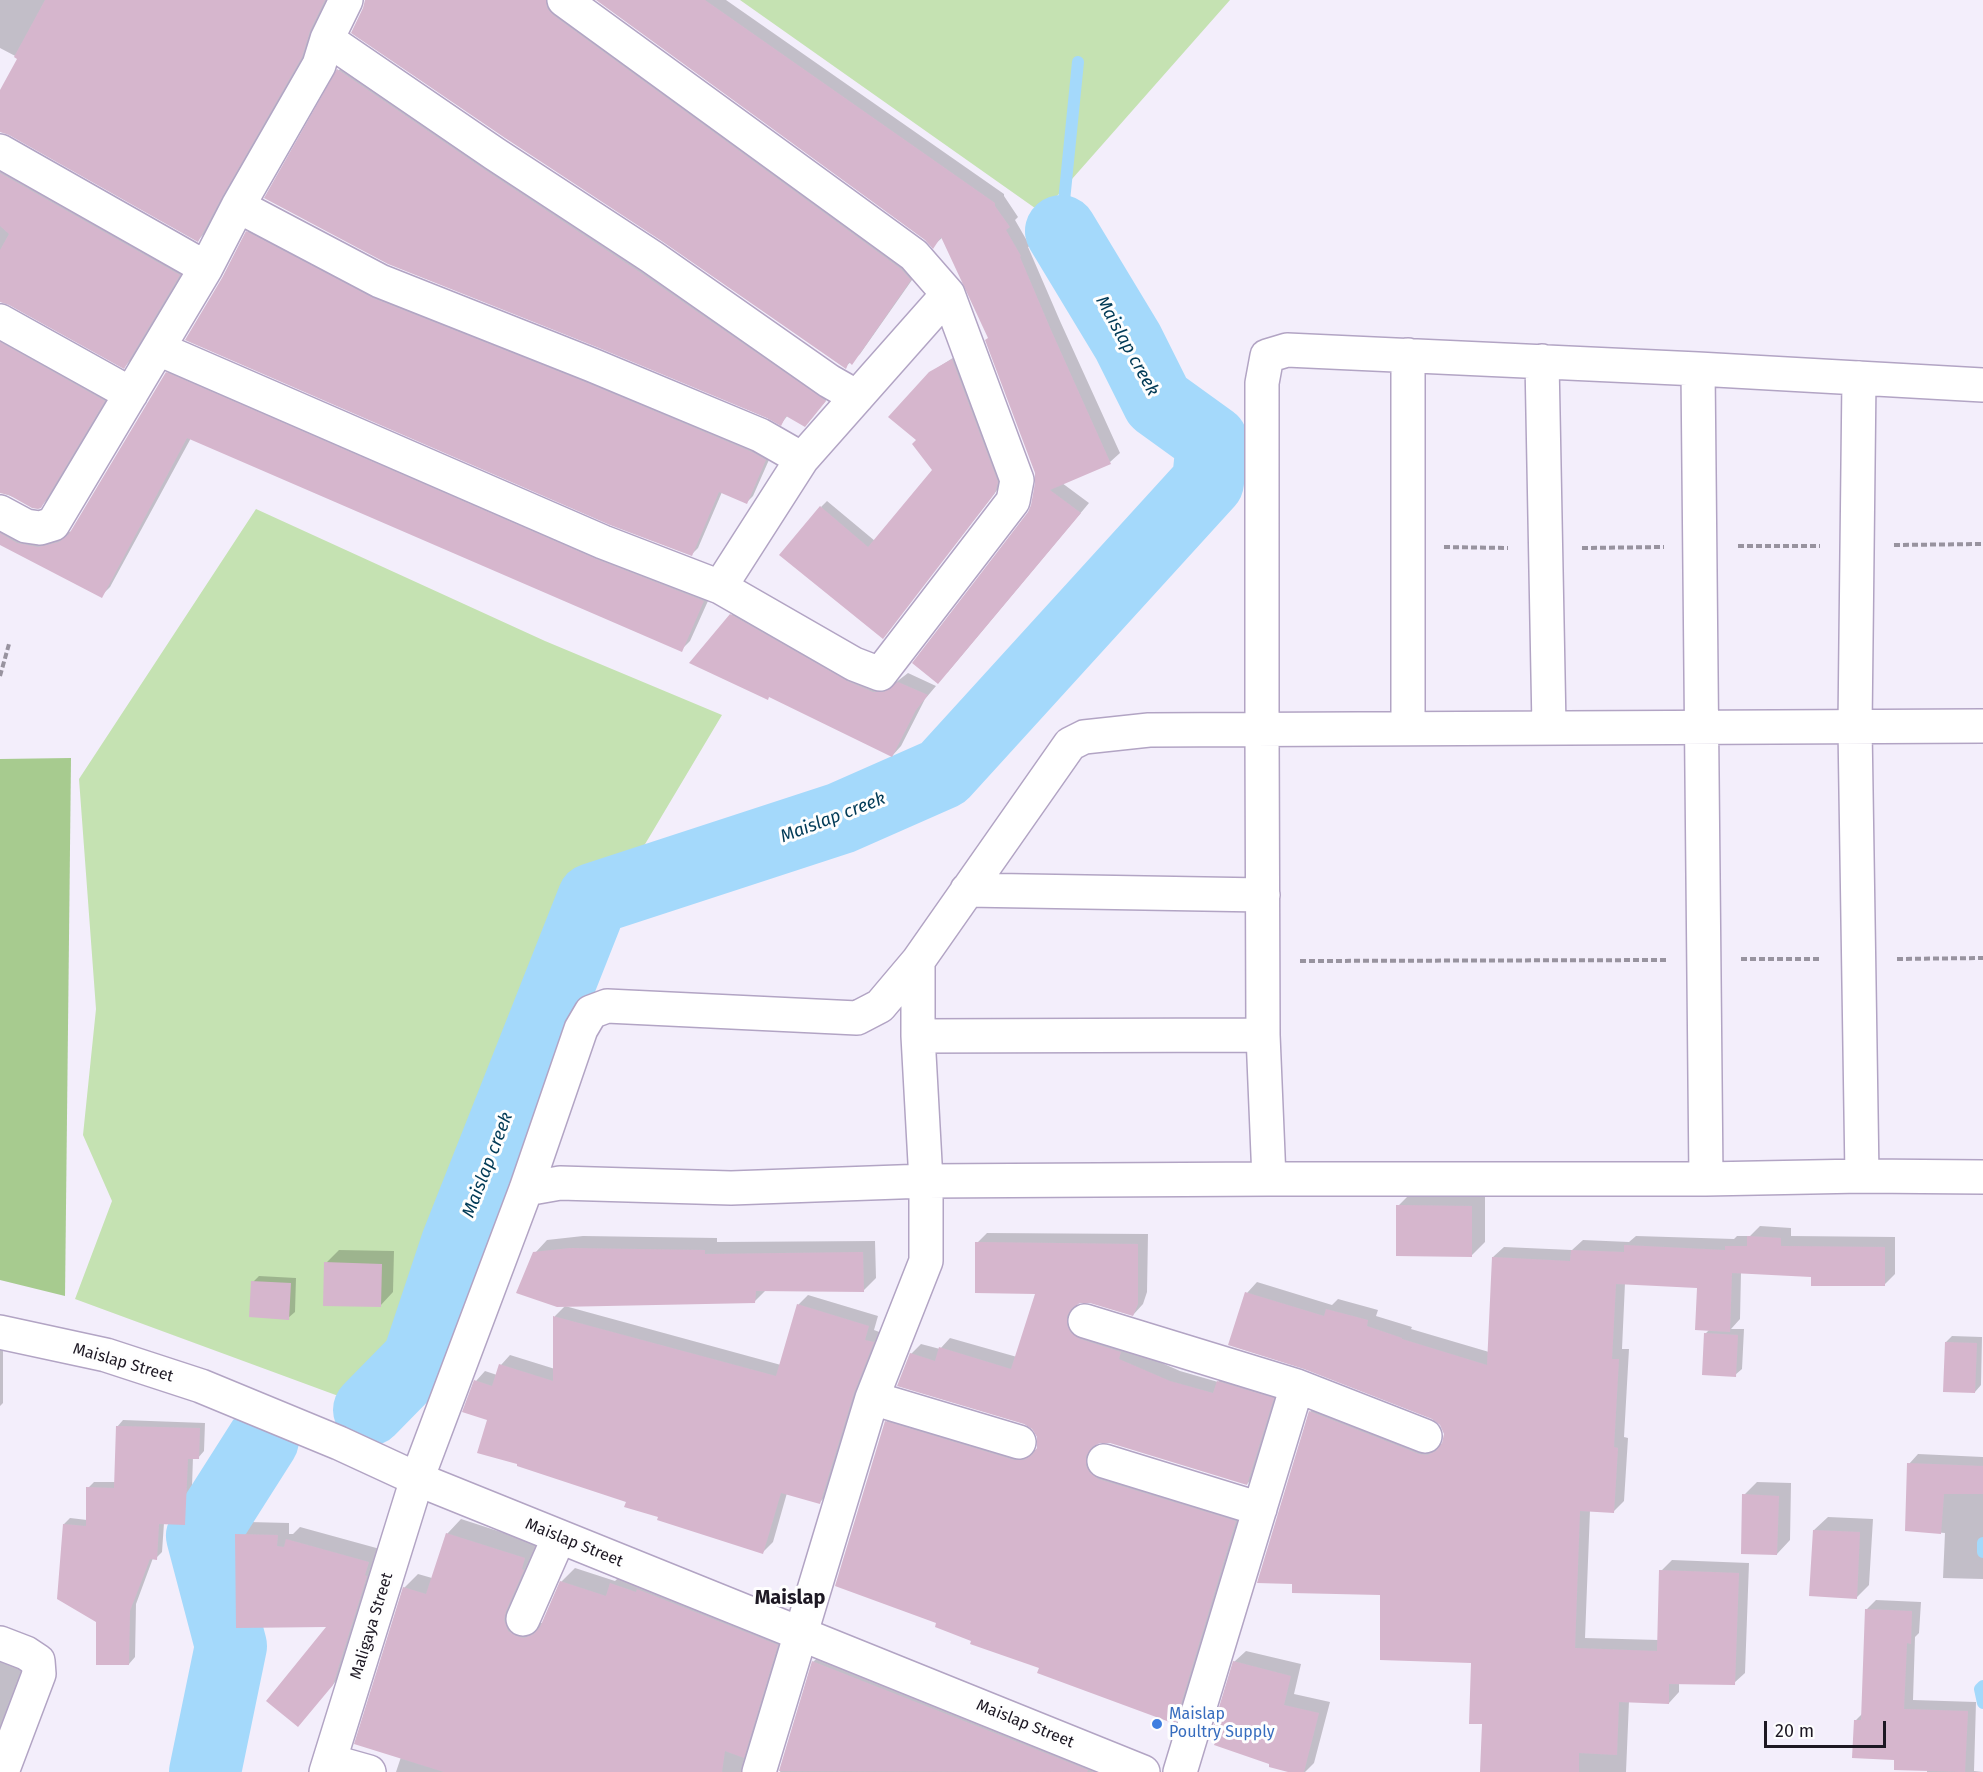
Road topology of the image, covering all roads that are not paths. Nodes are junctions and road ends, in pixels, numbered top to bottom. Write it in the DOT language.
graph roads {
  1 [pos="346,0"];
  2 [pos="564,0"];
  3 [pos="327,39"];
  4 [pos="0,151"];
  5 [pos="238,206"];
  6 [pos="206,268"];
  7 [pos="948,294"];
  8 [pos="0,321"];
  9 [pos="159,349"];
  10 [pos="1408,355"];
  11 [pos="1542,361"];
  12 [pos="1698,369"];
  13 [pos="1859,378"];
  14 [pos="1983,385"];
  15 [pos="131,394"];
  16 [pos="857,397"];
  17 [pos="802,459"];
  18 [pos="0,512"];
  19 [pos="720,587"];
  20 [pos="1983,726"];
  21 [pos="1700,727"];
  22 [pos="1855,727"];
  23 [pos="1408,728"];
  24 [pos="1549,728"];
  25 [pos="1262,730"];
  26 [pos="967,890"];
  27 [pos="1263,895"];
  28 [pos="918,962"];
  29 [pos="1263,1035"];
  30 [pos="918,1036"];
  31 [pos="1862,1176"];
  32 [pos="1983,1177"];
  33 [pos="1269,1179"];
  34 [pos="1706,1179"];
  35 [pos="926,1181"];
  36 [pos="526,1189"];
  37 [pos="1084,1321"];
  38 [pos="0,1332"];
  39 [pos="1298,1386"];
  40 [pos="873,1398"];
  41 [pos="1425,1436"];
  42 [pos="1019,1442"];
  43 [pos="1104,1461"];
  44 [pos="417,1479"];
  45 [pos="1260,1509"];
  46 [pos="559,1537"];
  47 [pos="523,1618"];
  48 [pos="801,1633"];
  49 [pos="0,1643"];
  50 [pos="328,1767"];
  51 [pos="2,1772"];
  52 [pos="369,1772"];
  53 [pos="759,1772"];
  54 [pos="1143,1772"];
  55 [pos="1180,1772"];
  1 -- 3 [label="street"];
  2 -- 7 [label="street"];
  3 -- 5 [label="street"];
  3 -- 16 [label="street"];
  4 -- 6 [label="street"];
  5 -- 6 [label="street"];
  5 -- 17 [label="street"];
  6 -- 9 [label="street"];
  7 -- 16 [label="street"];
  7 -- 19 [label="street"];
  8 -- 15 [label="street"];
  9 -- 15 [label="street"];
  9 -- 19 [label="street"];
  10 -- 11 [label="street"];
  10 -- 23 [label="street"];
  10 -- 25 [label="street"];
  11 -- 12 [label="street"];
  11 -- 24 [label="street"];
  12 -- 13 [label="street"];
  12 -- 21 [label="street"];
  13 -- 14 [label="street"];
  13 -- 22 [label="street"];
  15 -- 18 [label="street"];
  16 -- 17 [label="street"];
  17 -- 19 [label="street"];
  20 -- 22 [label="street, Maligaya Street"];
  21 -- 22 [label="street, Maligaya Street"];
  21 -- 24 [label="street, Maligaya Street"];
  21 -- 34 [label="street"];
  22 -- 31 [label="street"];
  23 -- 24 [label="street, Maligaya Street"];
  23 -- 25 [label="street, Maligaya Street"];
  25 -- 26 [label="street, Maligaya Street"];
  25 -- 27 [label="street"];
  26 -- 27 [label="street"];
  26 -- 28 [label="street, Maligaya Street"];
  27 -- 29 [label="street"];
  28 -- 30 [label="street"];
  28 -- 36 [label="street, Maligaya Street"];
  29 -- 30 [label="street"];
  29 -- 33 [label="street"];
  30 -- 35 [label="street"];
  31 -- 32 [label="street"];
  31 -- 34 [label="street"];
  33 -- 34 [label="street"];
  33 -- 35 [label="street"];
  35 -- 36 [label="street"];
  35 -- 40 [label="street"];
  36 -- 44 [label="street, Maligaya Street"];
  37 -- 39 [label="street"];
  38 -- 44 [label="street, Maislap Street"];
  39 -- 41 [label="street"];
  39 -- 45 [label="street"];
  40 -- 42 [label="street"];
  40 -- 48 [label="street"];
  43 -- 45 [label="street"];
  44 -- 46 [label="street, Maislap Street"];
  44 -- 50 [label="street, Maligaya Street"];
  45 -- 55 [label="street"];
  46 -- 47 [label="street"];
  46 -- 48 [label="street, Maislap Street"];
  48 -- 53 [label="street"];
  48 -- 54 [label="street, Maislap Street"];
  49 -- 51 [label="street"];
  50 -- 52 [label="street"];
}
